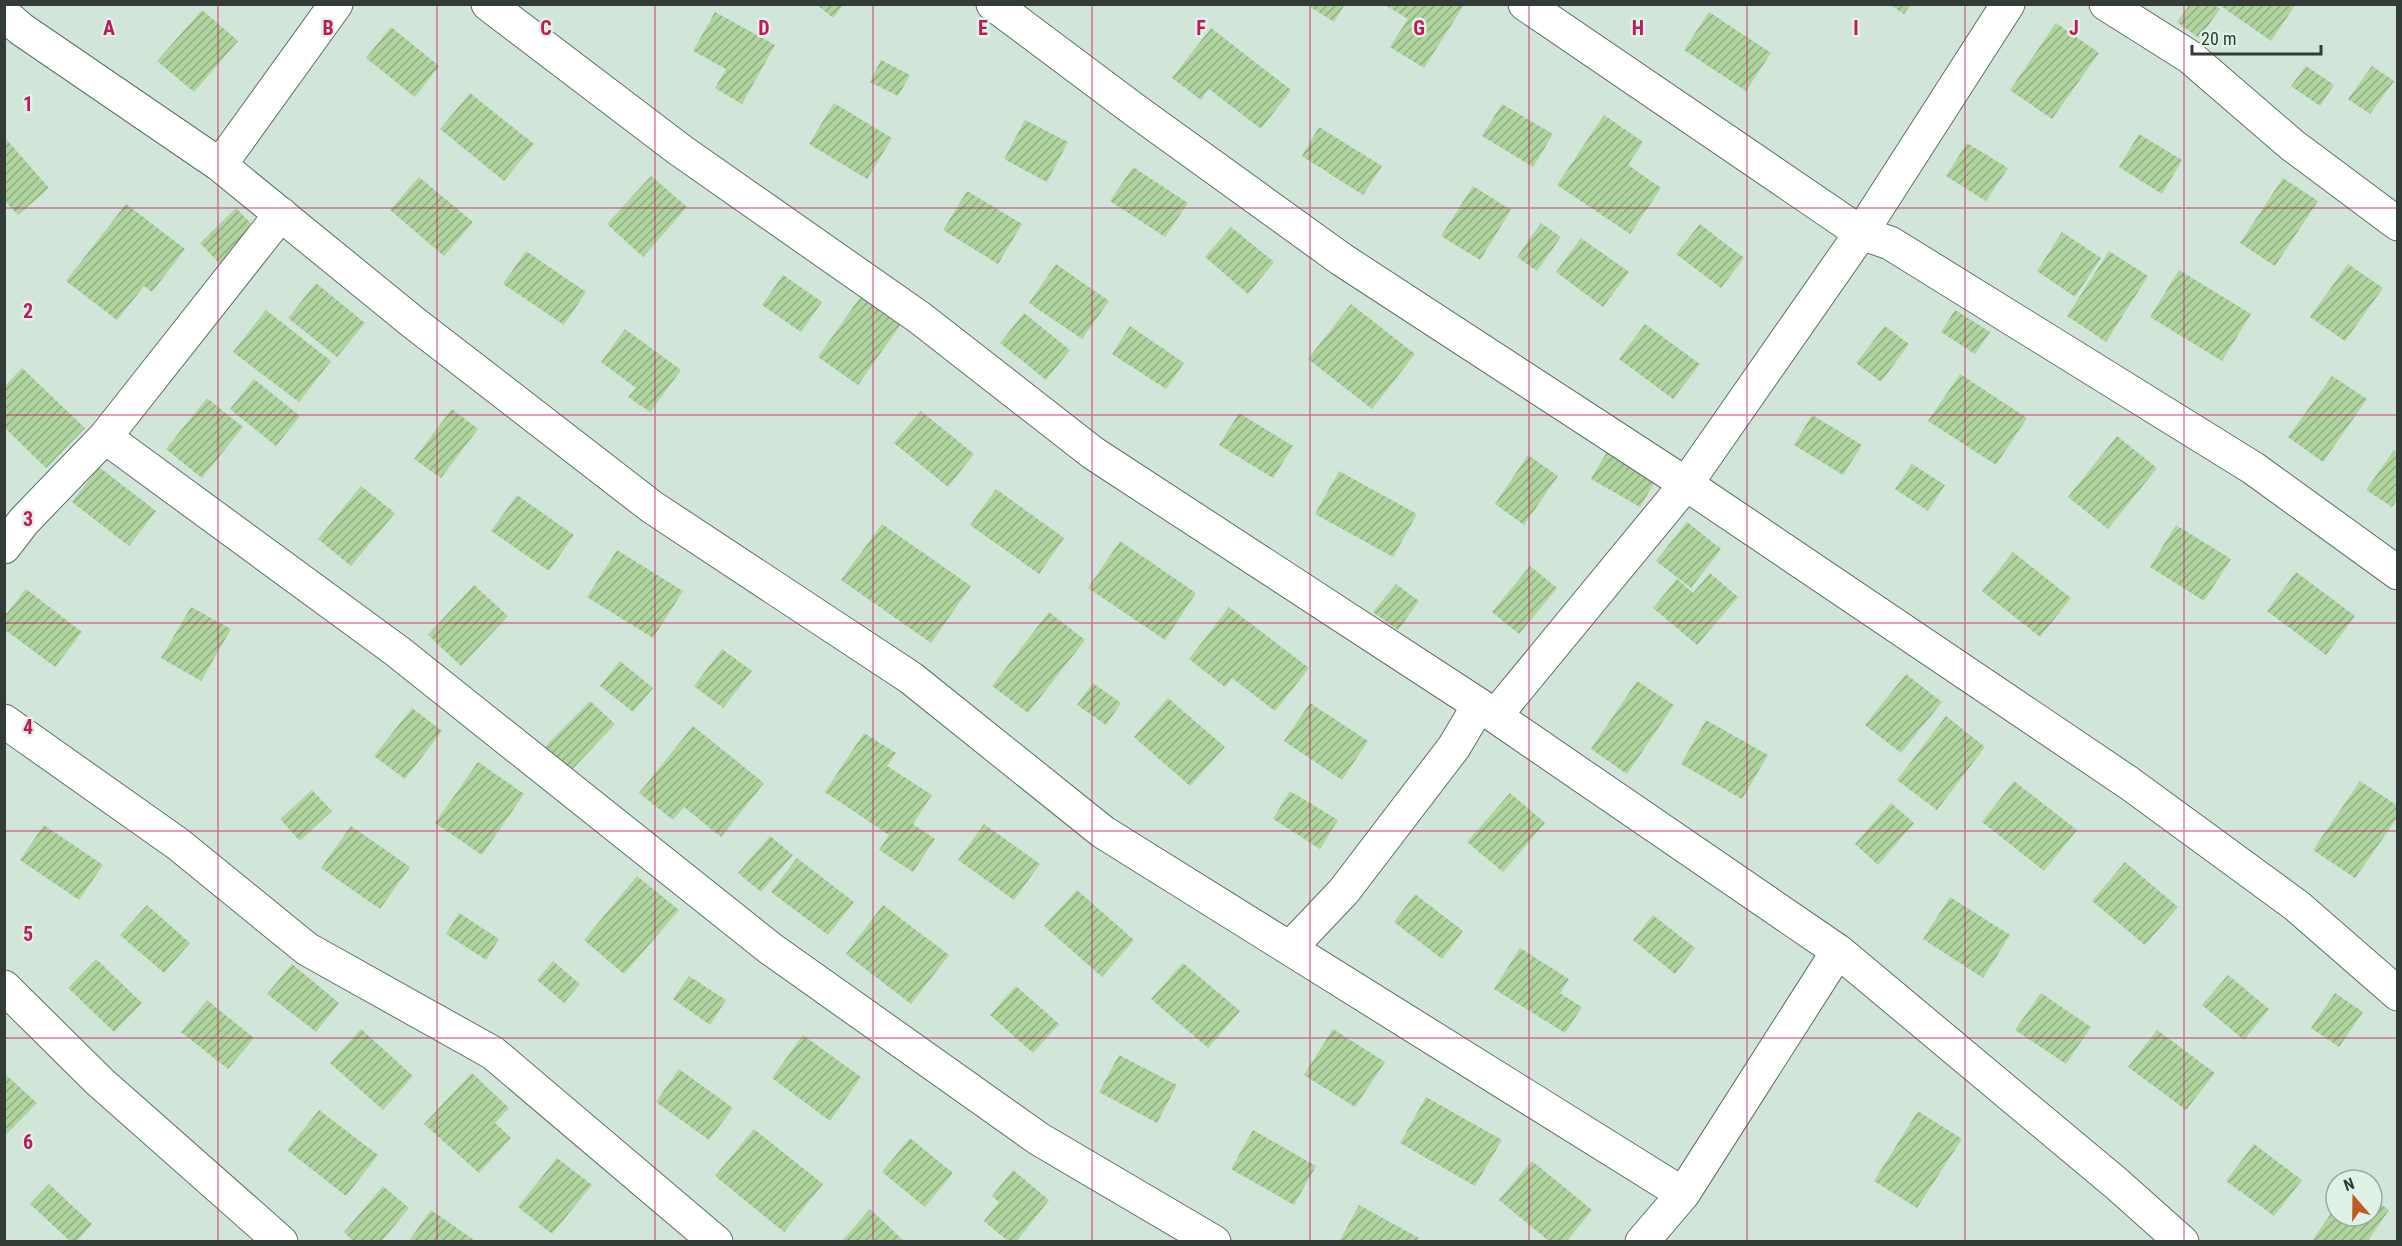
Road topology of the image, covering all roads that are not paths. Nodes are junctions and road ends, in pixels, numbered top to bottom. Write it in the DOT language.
graph roads {
  1 [pos="336,4"];
  2 [pos="488,4"];
  3 [pos="993,4"];
  4 [pos="1525,4"];
  5 [pos="2008,4"];
  6 [pos="2106,4"];
  7 [pos="4,14"];
  8 [pos="220,165"];
  9 [pos="281,214"];
  10 [pos="2397,224"];
  11 [pos="1861,233"];
  12 [pos="105,437"];
  13 [pos="1686,484"];
  14 [pos="14,513"];
  15 [pos="4,547"];
  16 [pos="2397,573"];
  17 [pos="1487,711"];
  18 [pos="4,721"];
  19 [pos="1290,948"];
  20 [pos="1838,951"];
  21 [pos="4,987"];
  22 [pos="2397,994"];
  23 [pos="1683,1194"];
  24 [pos="281,1242"];
  25 [pos="716,1242"];
  26 [pos="1214,1242"];
  27 [pos="1642,1242"];
  28 [pos="2182,1242"];
  1 -- 8 [label="street"];
  2 -- 17 [label="street"];
  3 -- 13 [label="street"];
  4 -- 11 [label="street"];
  5 -- 11 [label="street"];
  6 -- 10 [label="street"];
  7 -- 8 [label="street"];
  8 -- 9 [label="street"];
  9 -- 12 [label="street"];
  9 -- 19 [label="street"];
  11 -- 13 [label="street"];
  11 -- 16 [label="street"];
  12 -- 14 [label="street"];
  12 -- 26 [label="street"];
  13 -- 17 [label="street"];
  13 -- 22 [label="street"];
  14 -- 15 [label="street"];
  17 -- 19 [label="street"];
  17 -- 20 [label="street"];
  18 -- 25 [label="street"];
  19 -- 23 [label="street"];
  20 -- 23 [label="street"];
  20 -- 28 [label="street"];
  21 -- 24 [label="street"];
  23 -- 27 [label="street"];
}
